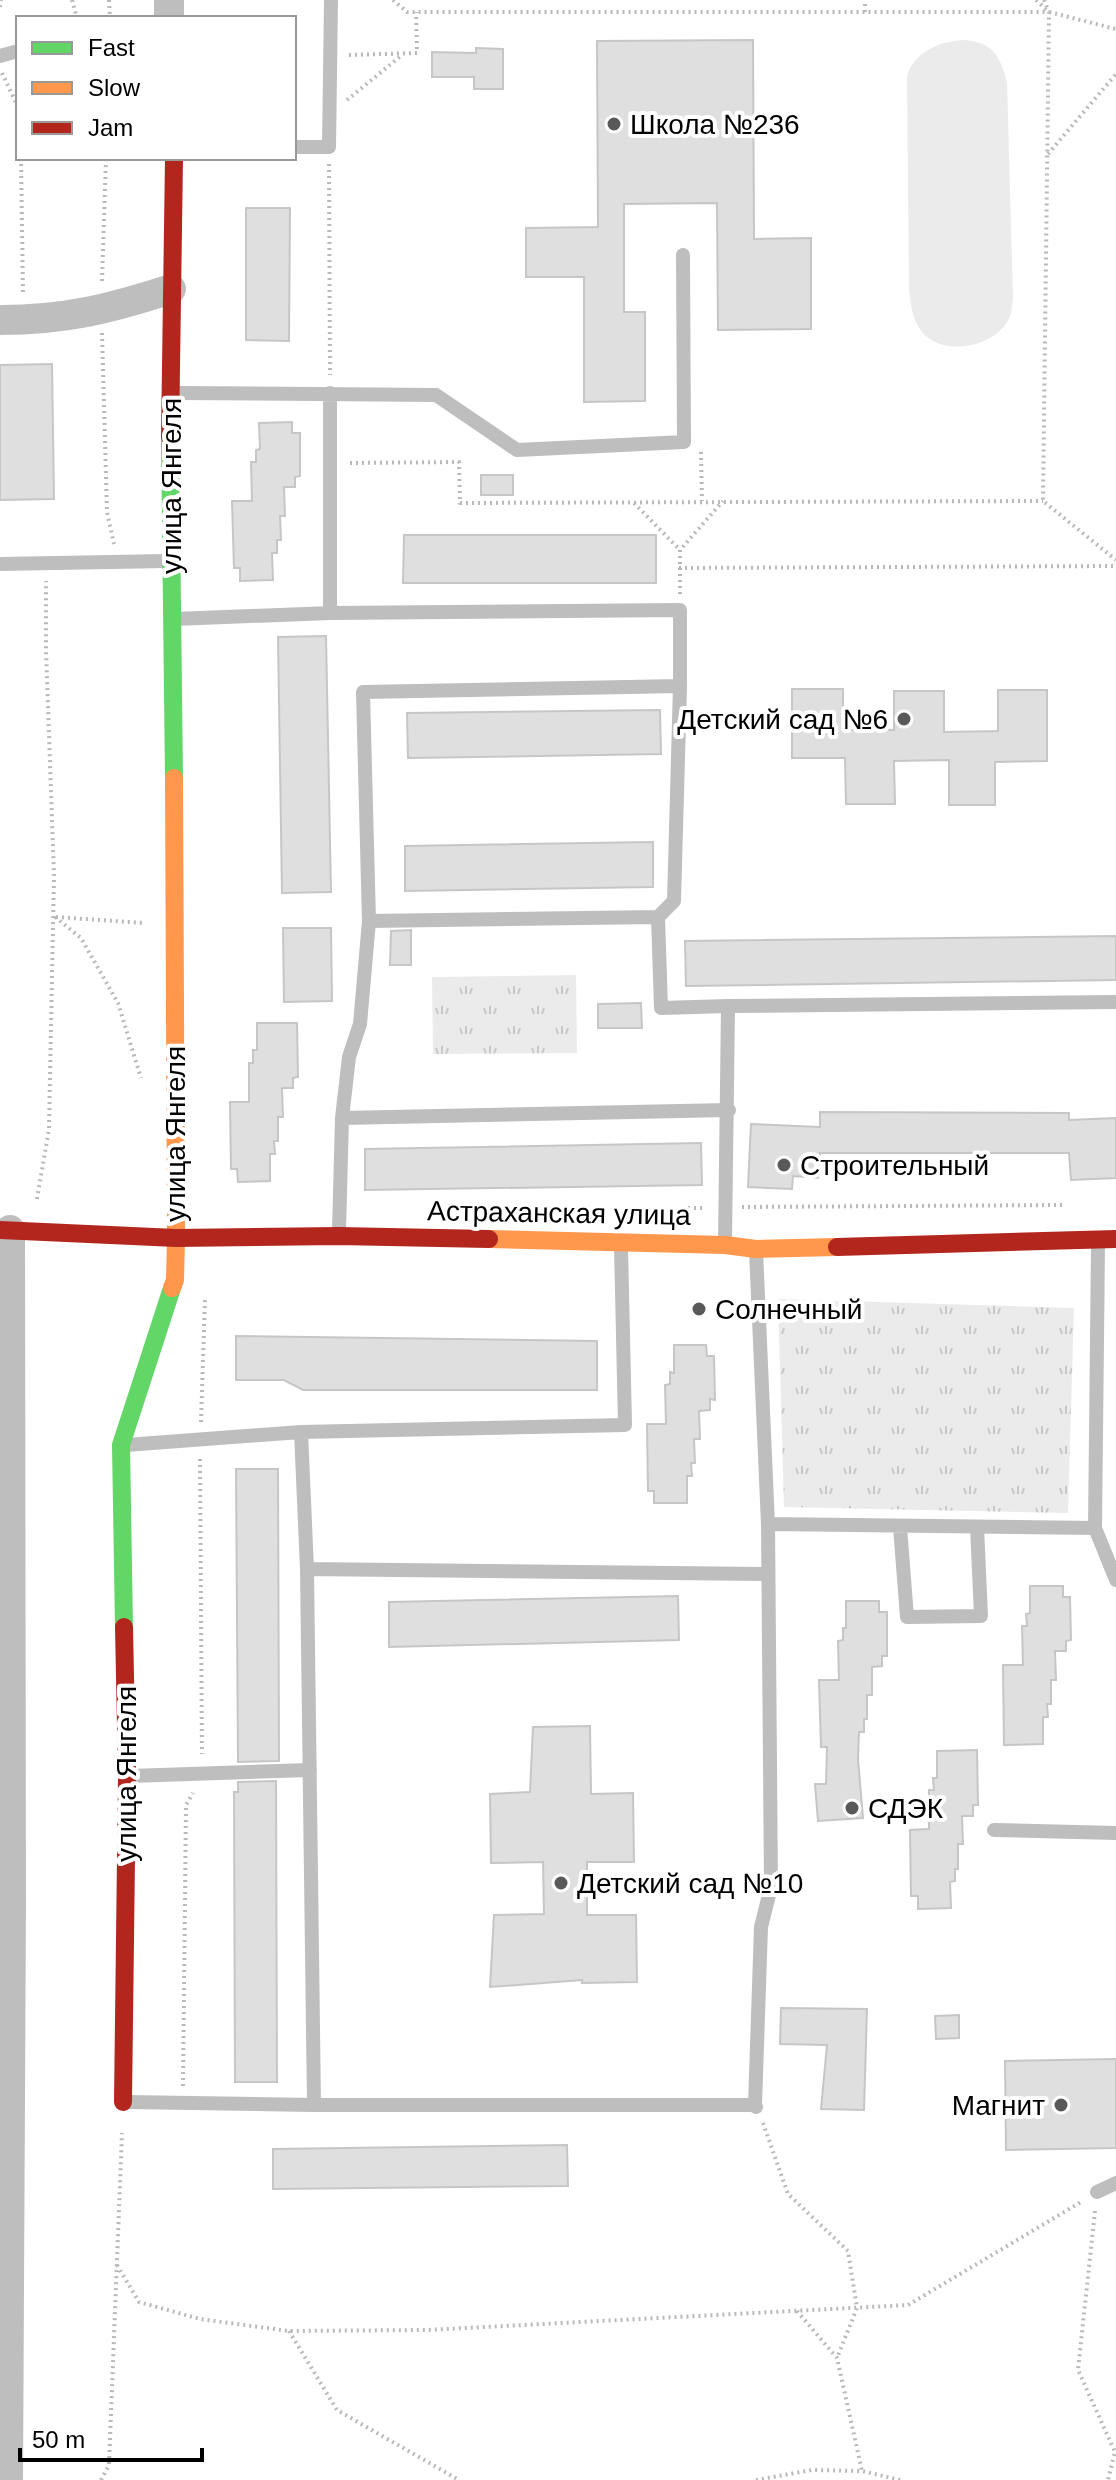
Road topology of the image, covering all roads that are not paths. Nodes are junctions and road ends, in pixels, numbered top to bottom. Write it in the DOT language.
graph roads {
  1 [pos="331,0"];
  2 [pos="296,147"];
  3 [pos="174,160"];
  4 [pos="683,255"];
  5 [pos="171,289"];
  6 [pos="12,320"];
  7 [pos="171,391"];
  8 [pos="330,393"];
  9 [pos="170,561"];
  10 [pos="0,564"];
  11 [pos="330,613"];
  12 [pos="173,620"];
  13 [pos="680,686"];
  14 [pos="658,917"];
  15 [pos="369,921"];
  16 [pos="1116,1002"];
  17 [pos="728,1006"];
  18 [pos="729,1110"];
  19 [pos="342,1118"];
  20 [pos="5,1230"];
  21 [pos="339,1236"];
  22 [pos="176,1238"];
  23 [pos="1107,1239"];
  24 [pos="621,1241"];
  25 [pos="725,1245"];
  26 [pos="756,1249"];
  27 [pos="301,1432"];
  28 [pos="121,1445"];
  29 [pos="768,1524"];
  30 [pos="900,1527"];
  31 [pos="977,1527"];
  32 [pos="1095,1528"];
  33 [pos="307,1569"];
  34 [pos="768,1574"];
  35 [pos="1116,1580"];
  36 [pos="310,1770"];
  37 [pos="127,1776"];
  38 [pos="994,1830"];
  39 [pos="1116,1833"];
  40 [pos="5,1904"];
  41 [pos="5,2101"];
  42 [pos="123,2102"];
  43 [pos="314,2105"];
  44 [pos="1116,2183"];
  45 [pos="1097,2192"];
  46 [pos="4,2244"];
  47 [pos="8,2480"];
  1 -- 2 [label="lane"];
  3 -- 5 [label="street, улица Янгеля"];
  4 -- 8 [label="lane"];
  5 -- 6 [label="street"];
  5 -- 7 [label="street, улица Янгеля"];
  7 -- 8 [label="lane"];
  7 -- 9 [label="street, улица Янгеля"];
  8 -- 11 [label="lane"];
  9 -- 10 [label="lane"];
  9 -- 12 [label="street, улица Янгеля"];
  11 -- 12 [label="lane"];
  11 -- 13 [label="lane"];
  12 -- 22 [label="street, улица Янгеля"];
  13 -- 14 [label="lane"];
  13 -- 15 [label="lane"];
  14 -- 15 [label="lane"];
  14 -- 17 [label="lane"];
  15 -- 19 [label="lane"];
  16 -- 17 [label="lane"];
  17 -- 18 [label="lane"];
  18 -- 19 [label="lane"];
  18 -- 25 [label="lane"];
  19 -- 21 [label="lane"];
  20 -- 22 [label="street, Астраханская улица"];
  20 -- 40 [label="street"];
  21 -- 22 [label="street, Астраханская улица"];
  21 -- 24 [label="street, Астраханская улица"];
  22 -- 28 [label="street, улица Янгеля"];
  23 -- 26 [label="street, Астраханская улица"];
  23 -- 32 [label="lane"];
  24 -- 25 [label="street, Астраханская улица"];
  24 -- 27 [label="lane"];
  25 -- 26 [label="street, Астраханская улица"];
  26 -- 29 [label="lane"];
  27 -- 28 [label="lane"];
  27 -- 33 [label="lane"];
  28 -- 37 [label="street, улица Янгеля"];
  29 -- 30 [label="lane"];
  29 -- 34 [label="lane"];
  30 -- 31 [label="lane"];
  30 -- 31 [label="lane"];
  31 -- 32 [label="lane"];
  32 -- 35 [label="lane"];
  33 -- 34 [label="lane"];
  33 -- 36 [label="lane"];
  34 -- 43 [label="lane"];
  36 -- 37 [label="lane"];
  36 -- 43 [label="lane"];
  37 -- 42 [label="street, улица Янгеля"];
  38 -- 39 [label="lane"];
  40 -- 41 [label="street"];
  41 -- 46 [label="street"];
  42 -- 43 [label="lane"];
  44 -- 45 [label="lane"];
  46 -- 47 [label="street"];
}
